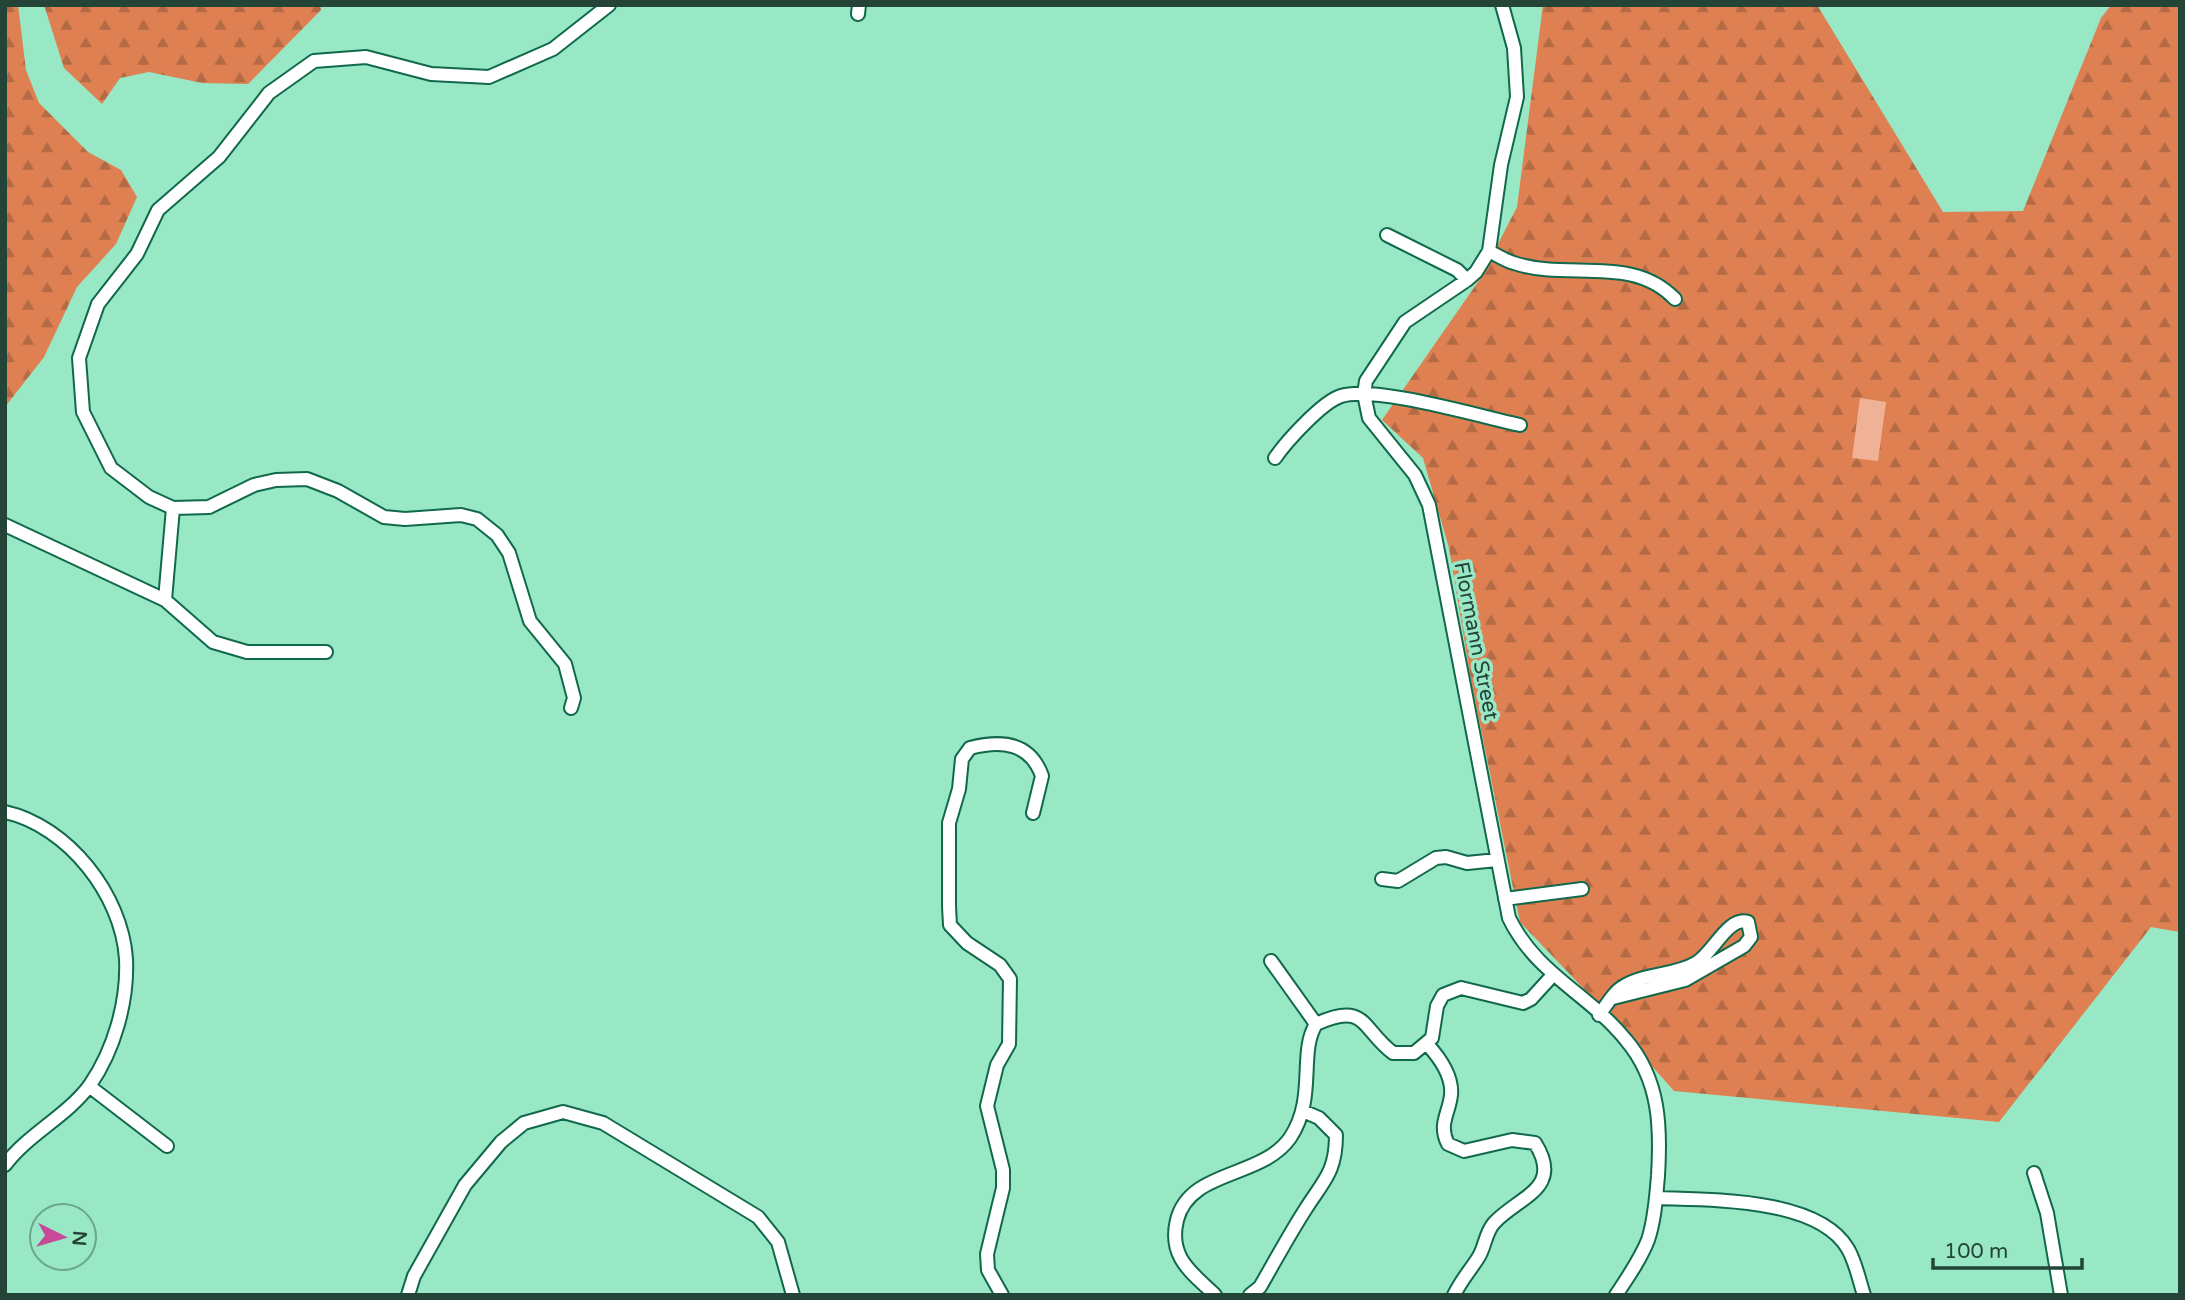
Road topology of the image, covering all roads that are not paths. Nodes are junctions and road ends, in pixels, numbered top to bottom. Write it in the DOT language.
graph roads {
  1 [pos="608,5"];
  2 [pos="1502,5"];
  3 [pos="1387,235"];
  4 [pos="1489,251"];
  5 [pos="1467,280"];
  6 [pos="1675,299"];
  7 [pos="1364,394"];
  8 [pos="1520,425"];
  9 [pos="1275,458"];
  10 [pos="173,508"];
  11 [pos="5,525"];
  12 [pos="165,600"];
  13 [pos="326,652"];
  14 [pos="571,708"];
  15 [pos="5,812"];
  16 [pos="1033,813"];
  17 [pos="1497,860"];
  18 [pos="1381,879"];
  19 [pos="1582,888"];
  20 [pos="1505,900"];
  21 [pos="1271,961"];
  22 [pos="1552,976"];
  23 [pos="1613,999"];
  24 [pos="1599,1014"];
  25 [pos="1316,1024"];
  26 [pos="1426,1045"];
  27 [pos="89,1086"];
  28 [pos="1303,1111"];
  29 [pos="167,1146"];
  30 [pos="5,1165"];
  31 [pos="2034,1173"];
  32 [pos="1656,1198"];
  33 [pos="408,1295"];
  34 [pos="793,1295"];
  35 [pos="1002,1295"];
  36 [pos="1215,1295"];
  37 [pos="1250,1295"];
  38 [pos="1454,1295"];
  39 [pos="1616,1295"];
  40 [pos="1864,1295"];
  41 [pos="2061,1295"];
  1 -- 10 [label="street"];
  2 -- 4 [label="street"];
  3 -- 5 [label="street"];
  4 -- 5 [label="street"];
  4 -- 6 [label="street"];
  5 -- 7 [label="street"];
  7 -- 8 [label="street"];
  7 -- 9 [label="street"];
  7 -- 17 [label="street, Flormann Street"];
  10 -- 12 [label="street"];
  10 -- 14 [label="street"];
  11 -- 12 [label="street"];
  12 -- 13 [label="street"];
  15 -- 27 [label="street"];
  16 -- 35 [label="street"];
  17 -- 18 [label="street"];
  17 -- 20 [label="street, Flormann Street"];
  19 -- 20 [label="street"];
  20 -- 22 [label="street, Flormann Street"];
  21 -- 25 [label="street"];
  22 -- 24 [label="street, Flormann Street"];
  22 -- 26 [label="street"];
  23 -- 23 [label="street"];
  23 -- 24 [label="street"];
  24 -- 32 [label="street, Flormann Street"];
  25 -- 26 [label="street"];
  25 -- 28 [label="street"];
  26 -- 38 [label="street"];
  27 -- 29 [label="street"];
  27 -- 30 [label="street"];
  28 -- 36 [label="street"];
  28 -- 37 [label="street"];
  31 -- 41 [label="street"];
  32 -- 39 [label="street, Flormann Street"];
  32 -- 40 [label="street"];
  33 -- 34 [label="street"];
}
